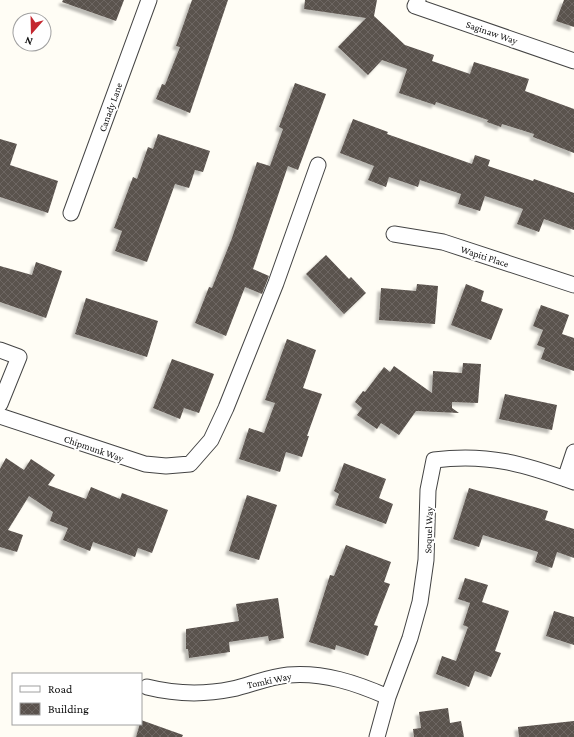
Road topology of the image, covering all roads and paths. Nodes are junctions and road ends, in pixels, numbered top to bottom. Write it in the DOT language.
graph roads {
  1 [pos="149,0"];
  2 [pos="418,0"];
  3 [pos="574,61"];
  4 [pos="318,165"];
  5 [pos="71,213"];
  6 [pos="394,234"];
  7 [pos="574,285"];
  8 [pos="0,350"];
  9 [pos="0,404"];
  10 [pos="0,416"];
  11 [pos="574,452"];
  12 [pos="570,480"];
  13 [pos="147,687"];
  14 [pos="388,697"];
  15 [pos="377,737"];
  1 -- 5 [label="street, Canady Lane"];
  2 -- 3 [label="street, Saginaw Way"];
  4 -- 10 [label="street, Chipmunk Way"];
  6 -- 7 [label="street, Wapiti Place"];
  8 -- 9 [label="street"];
  11 -- 12 [label="street"];
  12 -- 14 [label="street, Soquel Way"];
  13 -- 14 [label="street, Tomki Way"];
  14 -- 15 [label="street, Soquel Way"];
}
